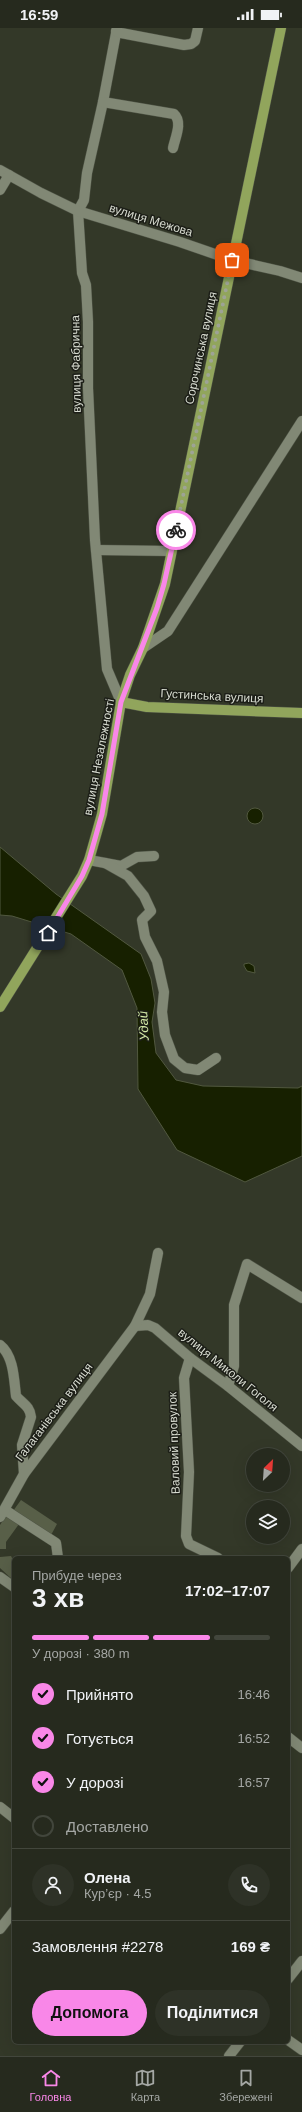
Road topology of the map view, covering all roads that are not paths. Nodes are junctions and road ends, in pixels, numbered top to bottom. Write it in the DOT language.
graph roads {
  1 [pos="198,28"];
  2 [pos="281,28"];
  3 [pos="116,29"];
  4 [pos="103,102"];
  5 [pos="173,148"];
  6 [pos="4,172"];
  7 [pos="0,190"];
  8 [pos="78,211"];
  9 [pos="232,260"];
  10 [pos="302,278"];
  11 [pos="302,421"];
  12 [pos="96,550"];
  13 [pos="171,551"];
  14 [pos="143,648"];
  15 [pos="121,702"];
  16 [pos="302,713"];
  17 [pos="154,856"];
  18 [pos="89,860"];
  19 [pos="105,864"];
  20 [pos="0,1007"];
  21 [pos="216,1058"];
  22 [pos="158,1252"];
  23 [pos="302,1298"];
  24 [pos="135,1326"];
  25 [pos="0,1345"];
  26 [pos="190,1358"];
  27 [pos="228,1386"];
  28 [pos="302,1446"];
  29 [pos="24,1474"];
  30 [pos="3,1514"];
  31 [pos="302,1549"];
  32 [pos="58,1556"];
  33 [pos="214,1556"];
  34 [pos="290,1565"];
  35 [pos="0,1577"];
  36 [pos="12,1586"];
  37 [pos="290,1739"];
  38 [pos="302,1748"];
  39 [pos="0,1807"];
  40 [pos="12,1816"];
  41 [pos="12,1914"];
  42 [pos="0,1929"];
  43 [pos="302,1961"];
  44 [pos="290,1976"];
  45 [pos="290,2041"];
  46 [pos="238,2044"];
  47 [pos="302,2050"];
  48 [pos="229,2056"];
  1 -- 3 [label="street"];
  2 -- 9 [label="main road, Сорочинська вулиця"];
  3 -- 4 [label="street, вулиця Фабрична"];
  4 -- 5 [label="street"];
  4 -- 8 [label="street, вулиця Фабрична"];
  6 -- 7 [label="street"];
  6 -- 8 [label="street, вулиця Межова"];
  8 -- 9 [label="street, вулиця Межова"];
  8 -- 12 [label="street, вулиця Фабрична"];
  9 -- 10 [label="street, вулиця Межова"];
  9 -- 13 [label="main road, Сорочинська вулиця"];
  11 -- 14 [label="street"];
  12 -- 13 [label="street"];
  12 -- 15 [label="street, вулиця Фабрична"];
  13 -- 14 [label="main road, Сорочинська вулиця"];
  14 -- 15 [label="main road, вулиця Незалежності"];
  15 -- 16 [label="main road, Густинська вулиця"];
  15 -- 18 [label="main road, вулиця Незалежності"];
  17 -- 19 [label="street"];
  18 -- 19 [label="street"];
  18 -- 20 [label="main road, вулиця Незалежності"];
  19 -- 21 [label="street"];
  22 -- 24 [label="street, Галаганівська вулиця"];
  23 -- 27 [label="street"];
  24 -- 26 [label="street, вулиця Миколи Гоголя"];
  24 -- 29 [label="street, Галаганівська вулиця"];
  25 -- 29 [label="street"];
  26 -- 27 [label="street, вулиця Миколи Гоголя"];
  26 -- 33 [label="street, Валовий провулок"];
  27 -- 28 [label="street, вулиця Миколи Гоголя"];
  29 -- 30 [label="street, Галаганівська вулиця"];
  30 -- 32 [label="street"];
  31 -- 34 [label="street"];
  35 -- 36 [label="street"];
  37 -- 38 [label="street"];
  39 -- 40 [label="street"];
  41 -- 42 [label="street"];
  43 -- 44 [label="street"];
  45 -- 47 [label="street"];
  46 -- 48 [label="street"];
}
